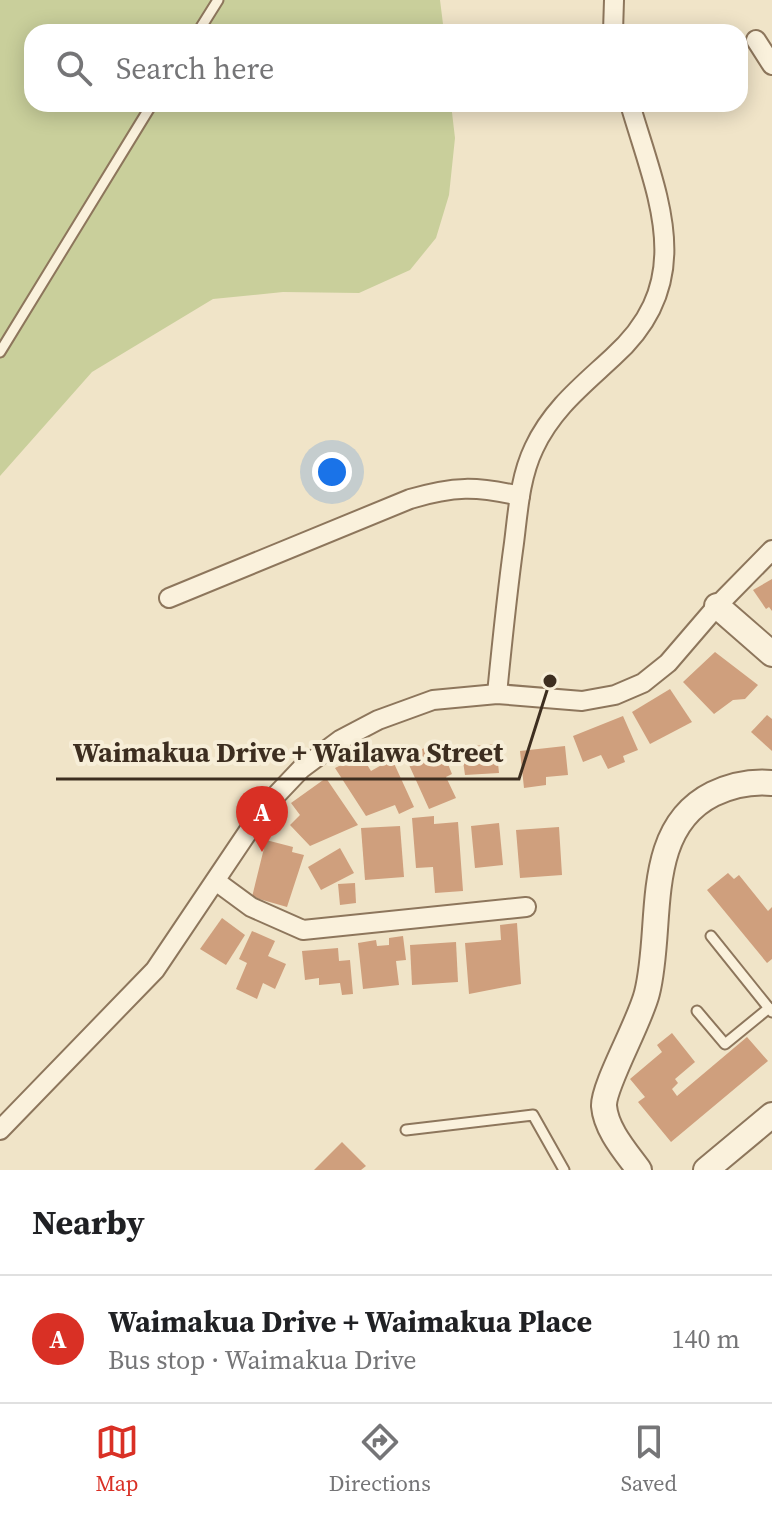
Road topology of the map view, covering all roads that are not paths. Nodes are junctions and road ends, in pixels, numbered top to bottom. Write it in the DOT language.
graph roads {
  1 [pos="218,0"];
  2 [pos="614,0"];
  3 [pos="203,24"];
  4 [pos="613,24"];
  5 [pos="756,40"];
  6 [pos="772,65"];
  7 [pos="147,112"];
  8 [pos="632,112"];
  9 [pos="0,352"];
  10 [pos="520,496"];
  11 [pos="772,550"];
  12 [pos="169,598"];
  13 [pos="717,606"];
  14 [pos="772,654"];
  15 [pos="497,694"];
  16 [pos="772,783"];
  17 [pos="217,882"];
  18 [pos="526,907"];
  19 [pos="711,936"];
  20 [pos="771,1010"];
  21 [pos="697,1011"];
  22 [pos="772,1115"];
  23 [pos="0,1130"];
  24 [pos="406,1130"];
  25 [pos="564,1170"];
  26 [pos="639,1170"];
  27 [pos="706,1170"];
  1 -- 3 [label="lane"];
  2 -- 4 [label="street"];
  5 -- 6 [label="street"];
  7 -- 9 [label="lane"];
  8 -- 10 [label="street"];
  10 -- 12 [label="street"];
  10 -- 15 [label="street"];
  11 -- 13 [label="street"];
  13 -- 14 [label="street"];
  13 -- 15 [label="street"];
  15 -- 17 [label="street"];
  16 -- 26 [label="street"];
  17 -- 18 [label="street"];
  17 -- 23 [label="street"];
  19 -- 20 [label="lane"];
  20 -- 21 [label="lane"];
  22 -- 27 [label="street"];
  24 -- 25 [label="lane"];
}
